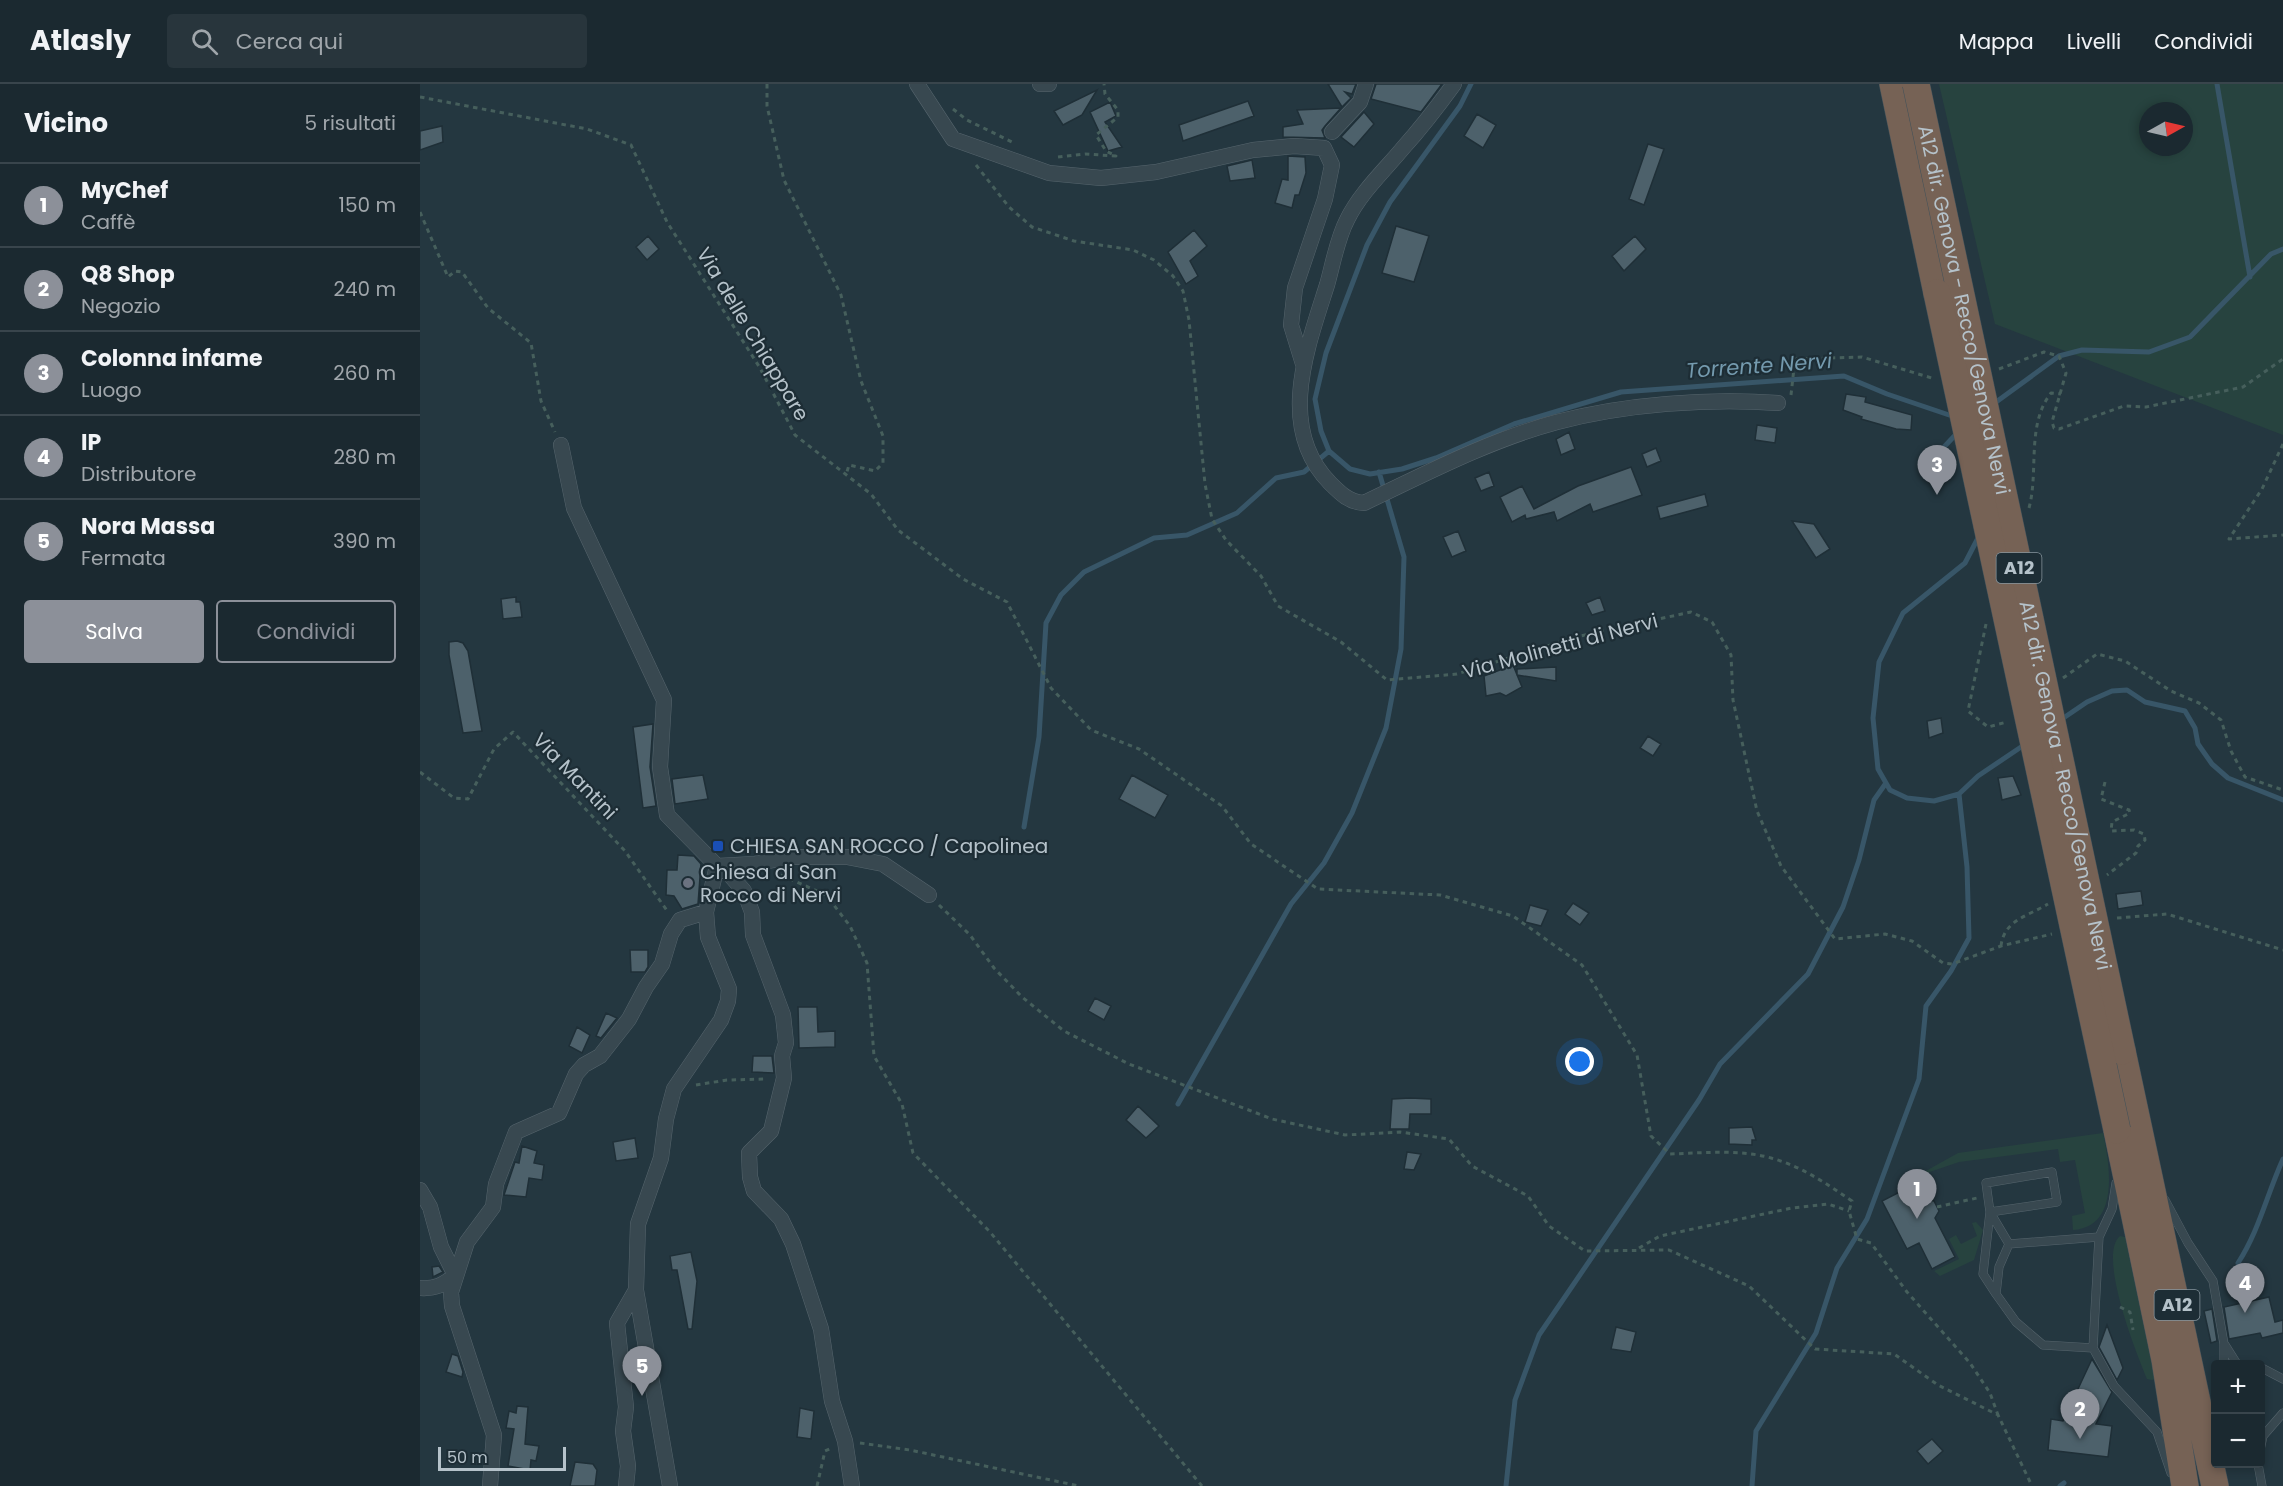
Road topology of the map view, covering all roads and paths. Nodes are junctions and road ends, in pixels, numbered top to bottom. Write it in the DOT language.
graph roads {
  1 [pos="767,84"];
  2 [pos="917,84"];
  3 [pos="1040,84"];
  4 [pos="1049,84"];
  5 [pos="1104,84"];
  6 [pos="1366,84"];
  7 [pos="1454,84"];
  8 [pos="1893,84"];
  9 [pos="1916,84"];
  10 [pos="420,97"];
  11 [pos="945,102"];
  12 [pos="1332,132"];
  13 [pos="1022,147"];
  14 [pos="1048,157"];
  15 [pos="975,164"];
  16 [pos="420,212"];
  17 [pos="2283,359"];
  18 [pos="1303,364"];
  19 [pos="1991,375"];
  20 [pos="1945,382"];
  21 [pos="2061,394"];
  22 [pos="1778,404"];
  23 [pos="2283,444"];
  24 [pos="561,445"];
  25 [pos="846,475"];
  26 [pos="2028,512"];
  27 [pos="2283,535"];
  28 [pos="1989,615"];
  29 [pos="2057,684"];
  30 [pos="2008,722"];
  31 [pos="420,772"];
  32 [pos="2283,790"];
  33 [pos="754,864"];
  34 [pos="720,866"];
  35 [pos="929,895"];
  36 [pos="706,912"];
  37 [pos="2114,919"];
  38 [pos="680,920"];
  39 [pos="2060,932"];
  40 [pos="2283,950"];
  41 [pos="784,1078"];
  42 [pos="674,1089"];
  43 [pos="2127,1128"];
  44 [pos="2145,1156"];
  45 [pos="420,1190"];
  46 [pos="1988,1196"];
  47 [pos="1937,1207"];
  48 [pos="1849,1211"];
  49 [pos="1990,1212"];
  50 [pos="2099,1237"];
  51 [pos="2009,1244"];
  52 [pos="1637,1249"];
  53 [pos="455,1275"];
  54 [pos="420,1288"];
  55 [pos="636,1290"];
  56 [pos="1996,1294"];
  57 [pos="2120,1308"];
  58 [pos="2133,1330"];
  59 [pos="2224,1344"];
  60 [pos="2094,1348"];
  61 [pos="2224,1360"];
  62 [pos="2234,1360"];
  63 [pos="2265,1370"];
  64 [pos="2283,1379"];
  65 [pos="2283,1413"];
  66 [pos="1998,1415"];
  67 [pos="2265,1434"];
  68 [pos="845,1441"];
  69 [pos="2219,1468"];
  70 [pos="2259,1468"];
  71 [pos="490,1486"];
  72 [pos="626,1486"];
  73 [pos="670,1486"];
  74 [pos="817,1486"];
  75 [pos="852,1486"];
  76 [pos="1079,1486"];
  77 [pos="1202,1486"];
  78 [pos="2032,1486"];
  79 [pos="2176,1486"];
  80 [pos="2185,1486"];
  81 [pos="2217,1486"];
  82 [pos="2262,1486"];
  1 -- 25 [label="path"];
  2 -- 18 [label="street"];
  3 -- 4 [label="street"];
  5 -- 14 [label="path"];
  6 -- 12 [label="street"];
  7 -- 18 [label="street"];
  8 -- 43 [label="highway, A12, bridge"];
  9 -- 43 [label="highway, A12 dir. Genova - Recco/Genova Nervi / A12, bridge"];
  10 -- 25 [label="path, Via delle Chiappare"];
  11 -- 13 [label="path"];
  15 -- 39 [label="path, Via Molinetti di Nervi"];
  16 -- 24 [label="path"];
  17 -- 21 [label="path"];
  18 -- 22 [label="street"];
  19 -- 21 [label="path"];
  20 -- 22 [label="path"];
  21 -- 26 [label="path"];
  23 -- 27 [label="path"];
  24 -- 34 [label="street"];
  25 -- 48 [label="path, Via delle Chiappare"];
  28 -- 30 [label="path"];
  29 -- 32 [label="path"];
  31 -- 38 [label="path, Via Mantini"];
  33 -- 34 [label="street"];
  33 -- 35 [label="street"];
  33 -- 77 [label="path"];
  34 -- 36 [label="street"];
  34 -- 41 [label="street"];
  35 -- 52 [label="path"];
  36 -- 38 [label="street"];
  36 -- 42 [label="street"];
  37 -- 40 [label="path"];
  38 -- 53 [label="street"];
  41 -- 42 [label="path"];
  41 -- 68 [label="street"];
  42 -- 55 [label="street"];
  43 -- 44 [label="highway, A12 dir. Genova - Recco/Genova Nervi / A12"];
  43 -- 50 [label="lane"];
  43 -- 80 [label="highway, A12"];
  44 -- 59 [label="lane"];
  44 -- 81 [label="highway, A12 dir. Genova - Recco/Genova Nervi / A12"];
  45 -- 53 [label="street"];
  46 -- 47 [label="path"];
  46 -- 49 [label="lane"];
  46 -- 49 [label="lane"];
  48 -- 52 [label="path"];
  48 -- 66 [label="path, Via delle Chiappare"];
  49 -- 51 [label="lane"];
  49 -- 56 [label="lane"];
  50 -- 51 [label="lane"];
  50 -- 60 [label="lane"];
  51 -- 56 [label="lane"];
  52 -- 66 [label="path"];
  53 -- 54 [label="street"];
  53 -- 71 [label="street"];
  55 -- 72 [label="street"];
  55 -- 73 [label="street"];
  56 -- 60 [label="lane"];
  57 -- 58 [label="path"];
  59 -- 61 [label="lane"];
  59 -- 62 [label="lane"];
  60 -- 79 [label="lane"];
  63 -- 64 [label="lane"];
  65 -- 67 [label="lane"];
  66 -- 78 [label="path"];
  68 -- 74 [label="path"];
  68 -- 75 [label="street"];
  68 -- 76 [label="path"];
  69 -- 81 [label="lane"];
  70 -- 82 [label="lane"];
}
